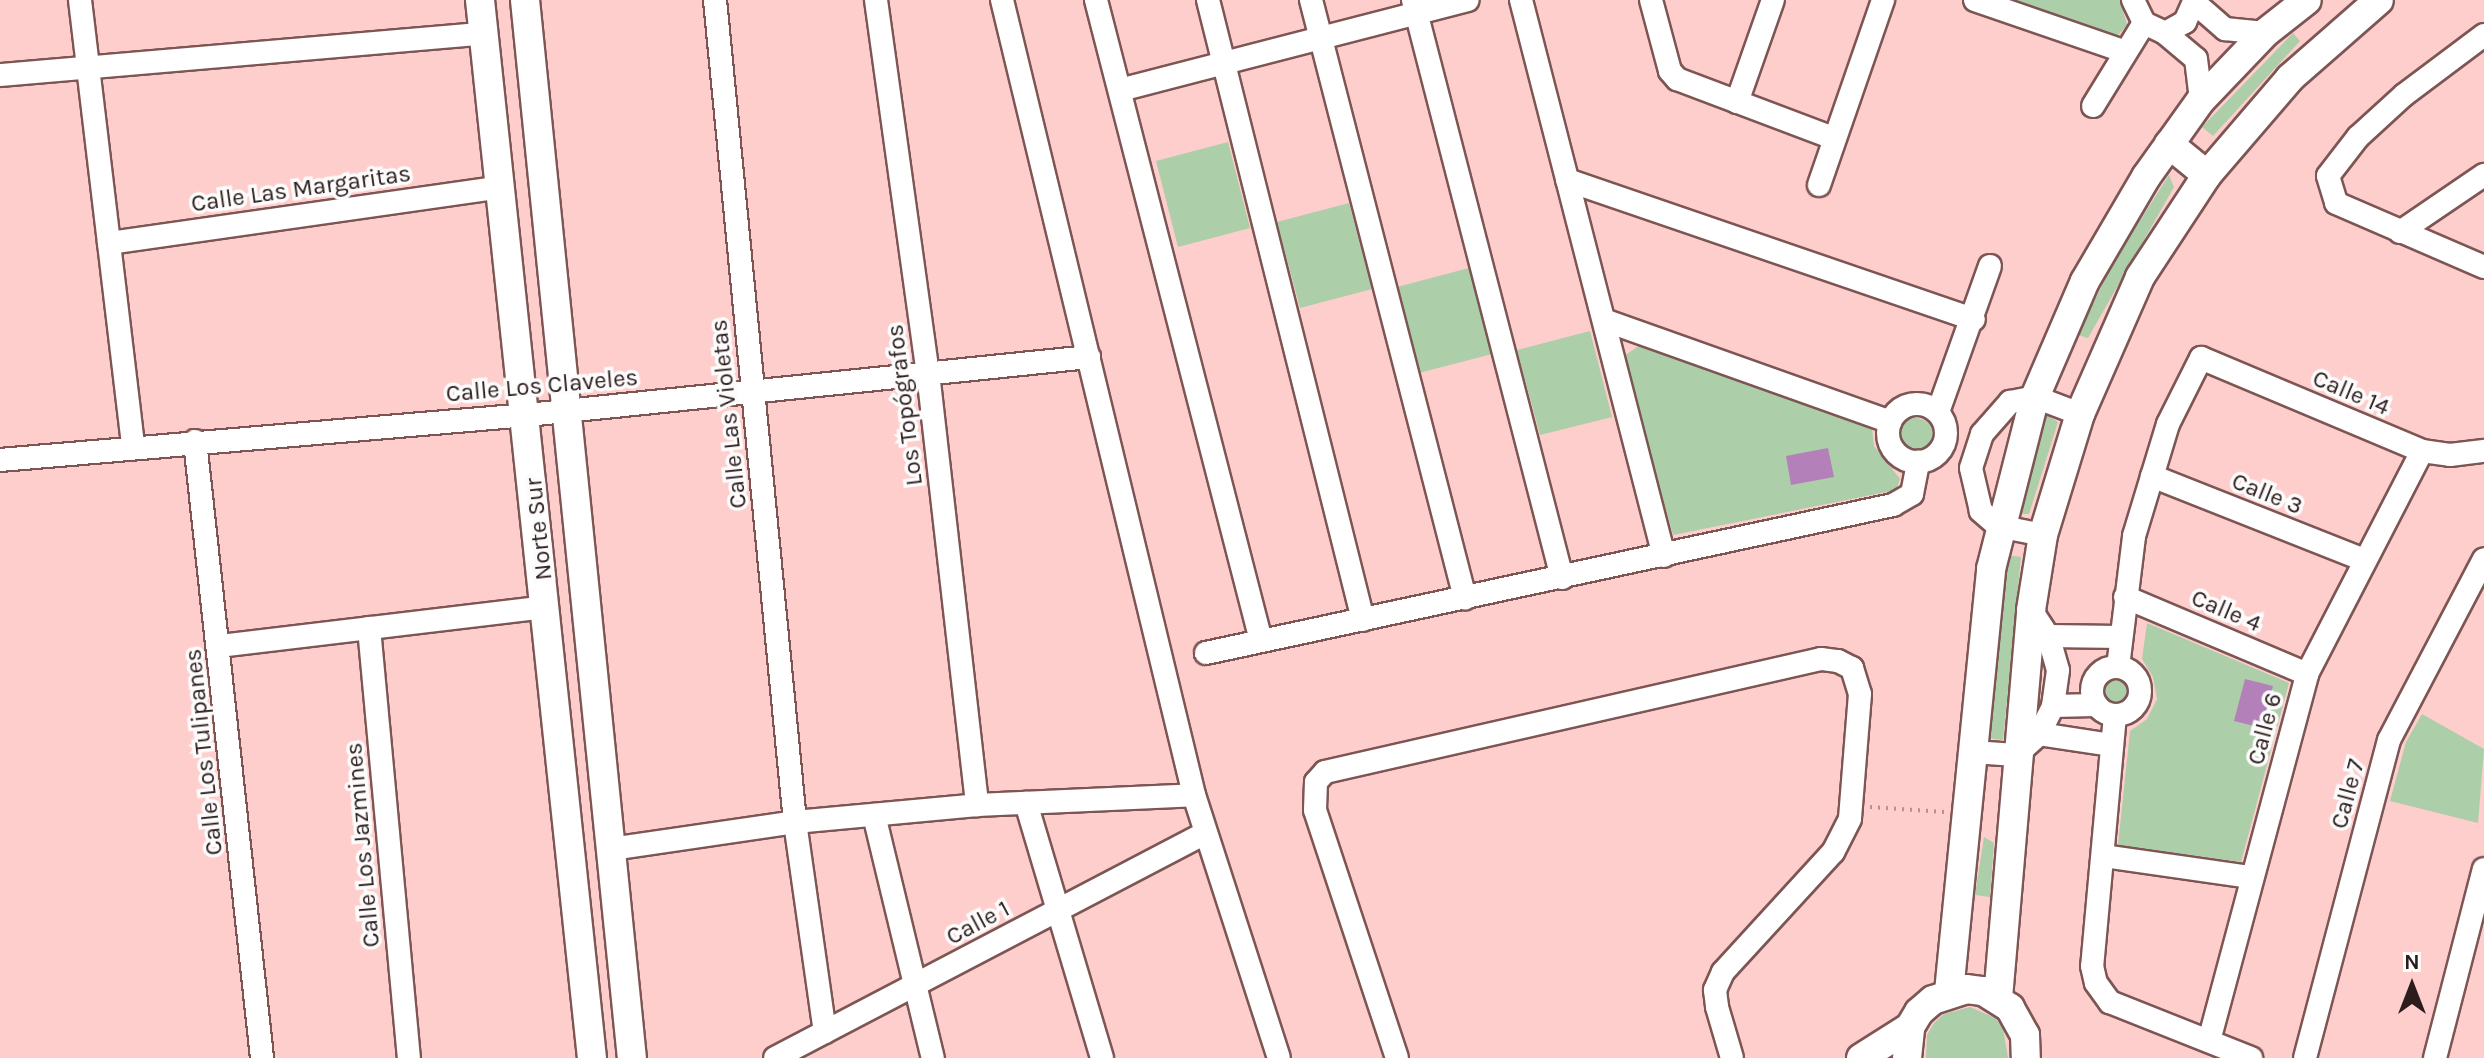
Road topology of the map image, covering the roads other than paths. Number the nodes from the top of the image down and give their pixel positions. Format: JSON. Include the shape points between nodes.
{"nodes":[{"id":1,"x":80,"y":0,"type":"edge"},
{"id":2,"x":480,"y":0,"type":"edge"},
{"id":3,"x":525,"y":0,"type":"edge"},
{"id":4,"x":715,"y":0,"type":"edge"},
{"id":5,"x":876,"y":0,"type":"edge"},
{"id":6,"x":1002,"y":0,"type":"edge"},
{"id":7,"x":1096,"y":0,"type":"edge"},
{"id":8,"x":1208,"y":0,"type":"edge"},
{"id":9,"x":1311,"y":0,"type":"edge"},
{"id":10,"x":1468,"y":0,"type":"edge"},
{"id":11,"x":1521,"y":0,"type":"edge"},
{"id":12,"x":1651,"y":0,"type":"edge"},
{"id":13,"x":1773,"y":0,"type":"edge"},
{"id":14,"x":1883,"y":0,"type":"edge"},
{"id":15,"x":1975,"y":0,"type":"edge"},
{"id":16,"x":2133,"y":0,"type":"edge"},
{"id":17,"x":2307,"y":0,"type":"edge"},
{"id":18,"x":2314,"y":0,"type":"edge"},
{"id":19,"x":2379,"y":0,"type":"edge"},
{"id":20,"x":2195,"y":1,"type":"edge"},
{"id":21,"x":1415,"y":7,"type":"edge"},
{"id":22,"x":2144,"y":23,"type":"junction"},
{"id":23,"x":2340,"y":31,"type":"junction"},
{"id":24,"x":2165,"y":33,"type":"junction"},
{"id":25,"x":2265,"y":33,"type":"junction"},
{"id":26,"x":483,"y":34,"type":"junction"},
{"id":27,"x":2484,"y":35,"type":"edge"},
{"id":28,"x":1321,"y":38,"type":"junction"},
{"id":29,"x":2123,"y":51,"type":"junction"},
{"id":30,"x":1225,"y":63,"type":"junction"},
{"id":31,"x":88,"y":67,"type":"junction"},
{"id":32,"x":0,"y":75,"type":"edge"},
{"id":33,"x":1120,"y":90,"type":"junction"},
{"id":34,"x":2201,"y":100,"type":"junction"},
{"id":35,"x":1737,"y":102,"type":"junction"},
{"id":36,"x":2093,"y":106,"type":"dead end"},
{"id":37,"x":1833,"y":138,"type":"junction"},
{"id":38,"x":2169,"y":144,"type":"junction"},
{"id":39,"x":2207,"y":175,"type":"junction"},
{"id":40,"x":2484,"y":175,"type":"edge"},
{"id":41,"x":1567,"y":180,"type":"junction"},
{"id":42,"x":1819,"y":185,"type":"dead end"},
{"id":43,"x":501,"y":187,"type":"junction"},
{"id":44,"x":2400,"y":232,"type":"junction"},
{"id":45,"x":109,"y":243,"type":"junction"},
{"id":46,"x":1990,"y":266,"type":"dead end"},
{"id":47,"x":2484,"y":267,"type":"edge"},
{"id":48,"x":1974,"y":319,"type":"junction"},
{"id":49,"x":1604,"y":320,"type":"junction"},
{"id":50,"x":1089,"y":357,"type":"junction"},
{"id":51,"x":928,"y":373,"type":"junction"},
{"id":52,"x":752,"y":392,"type":"junction"},
{"id":53,"x":2035,"y":397,"type":"junction"},
{"id":54,"x":568,"y":411,"type":"junction"},
{"id":55,"x":2080,"y":414,"type":"junction"},
{"id":56,"x":527,"y":415,"type":"junction"},
{"id":57,"x":1942,"y":419,"type":"junction"},
{"id":58,"x":1890,"y":422,"type":"junction"},
{"id":59,"x":1982,"y":434,"type":"junction"},
{"id":60,"x":195,"y":441,"type":"junction"},
{"id":61,"x":133,"y":447,"type":"junction"},
{"id":62,"x":2422,"y":451,"type":"junction"},
{"id":63,"x":2484,"y":451,"type":"edge"},
{"id":64,"x":0,"y":460,"type":"edge"},
{"id":65,"x":1926,"y":460,"type":"junction"},
{"id":66,"x":1971,"y":468,"type":"junction"},
{"id":67,"x":2152,"y":476,"type":"junction"},
{"id":68,"x":1998,"y":526,"type":"junction"},
{"id":69,"x":2043,"y":535,"type":"junction"},
{"id":70,"x":1664,"y":556,"type":"junction"},
{"id":71,"x":2484,"y":559,"type":"edge"},
{"id":72,"x":2364,"y":560,"type":"junction"},
{"id":73,"x":1562,"y":578,"type":"junction"},
{"id":74,"x":2125,"y":597,"type":"junction"},
{"id":75,"x":1465,"y":598,"type":"junction"},
{"id":76,"x":547,"y":607,"type":"junction"},
{"id":77,"x":2031,"y":610,"type":"junction"},
{"id":78,"x":1363,"y":620,"type":"junction"},
{"id":79,"x":369,"y":628,"type":"junction"},
{"id":80,"x":2048,"y":636,"type":"junction"},
{"id":81,"x":2121,"y":637,"type":"junction"},
{"id":82,"x":1261,"y":641,"type":"junction"},
{"id":83,"x":219,"y":646,"type":"junction"},
{"id":84,"x":1206,"y":653,"type":"dead end"},
{"id":85,"x":2109,"y":669,"type":"junction"},
{"id":86,"x":2058,"y":670,"type":"junction"},
{"id":87,"x":2307,"y":674,"type":"junction"},
{"id":88,"x":2053,"y":706,"type":"junction"},
{"id":89,"x":2105,"y":710,"type":"junction"},
{"id":90,"x":2039,"y":734,"type":"junction"},
{"id":91,"x":2112,"y":745,"type":"junction"},
{"id":92,"x":1973,"y":752,"type":"junction"},
{"id":93,"x":2016,"y":755,"type":"junction"},
{"id":94,"x":1194,"y":795,"type":"junction"},
{"id":95,"x":1026,"y":803,"type":"junction"},
{"id":96,"x":977,"y":805,"type":"junction"},
{"id":97,"x":874,"y":815,"type":"junction"},
{"id":98,"x":1968,"y":818,"type":"junction"},
{"id":99,"x":795,"y":822,"type":"junction"},
{"id":100,"x":2011,"y":825,"type":"junction"},
{"id":101,"x":1205,"y":833,"type":"junction"},
{"id":102,"x":611,"y":849,"type":"junction"},
{"id":103,"x":2103,"y":856,"type":"junction"},
{"id":104,"x":2484,"y":869,"type":"edge"},
{"id":105,"x":2251,"y":877,"type":"junction"},
{"id":106,"x":1059,"y":910,"type":"junction"},
{"id":107,"x":918,"y":983,"type":"junction"},
{"id":108,"x":1949,"y":992,"type":"junction"},
{"id":109,"x":1998,"y":998,"type":"junction"},
{"id":110,"x":1910,"y":1027,"type":"junction"},
{"id":111,"x":825,"y":1032,"type":"junction"},
{"id":112,"x":2209,"y":1041,"type":"junction"},
{"id":113,"x":262,"y":1058,"type":"edge"},
{"id":114,"x":409,"y":1058,"type":"edge"},
{"id":115,"x":592,"y":1058,"type":"edge"},
{"id":116,"x":632,"y":1058,"type":"edge"},
{"id":117,"x":775,"y":1058,"type":"edge"},
{"id":118,"x":933,"y":1058,"type":"edge"},
{"id":119,"x":1102,"y":1058,"type":"edge"},
{"id":120,"x":1279,"y":1058,"type":"edge"},
{"id":121,"x":1397,"y":1058,"type":"edge"},
{"id":122,"x":1732,"y":1058,"type":"edge"},
{"id":123,"x":1861,"y":1058,"type":"edge"},
{"id":124,"x":1907,"y":1058,"type":"edge"},
{"id":125,"x":2026,"y":1058,"type":"edge"},
{"id":126,"x":2251,"y":1058,"type":"edge"},
{"id":127,"x":2305,"y":1058,"type":"edge"},
{"id":128,"x":2435,"y":1058,"type":"edge"}],
"edges":[{"from":1,"to":31,"type":"street"},
{"from":2,"to":26,"type":"street","name":"Norte Sur"},
{"from":3,"to":54,"type":"street","name":"Norte Sur"},
{"from":4,"to":52,"type":"street","name":"Calle Las Violetas"},
{"from":5,"to":51,"type":"street","name":"Los Topógrafos"},
{"from":6,"to":50,"type":"street"},
{"from":7,"to":33,"type":"street"},
{"from":8,"to":30,"type":"street"},
{"from":9,"to":28,"type":"street"},
{"from":10,"to":21,"type":"street"},
{"from":11,"to":41,"type":"street"},
{"from":12,"to":35,"type":"street","via":[[1670,71],[1677,79]]},
{"from":13,"to":35,"type":"street"},
{"from":14,"to":37,"type":"street"},
{"from":15,"to":29,"type":"street"},
{"from":16,"to":22,"type":"street"},
{"from":17,"to":25,"type":"street"},
{"from":18,"to":23,"type":"street"},
{"from":19,"to":23,"type":"street"},
{"from":20,"to":24,"type":"street","via":[[2185,22]]},
{"from":20,"to":25,"type":"street","via":[[2225,29]]},
{"from":21,"to":28,"type":"street"},
{"from":21,"to":73,"type":"street"},
{"from":22,"to":24,"type":"street"},
{"from":22,"to":29,"type":"street"},
{"from":23,"to":39,"type":"street","via":[[2290,78]]},
{"from":24,"to":34,"type":"street","via":[[2196,59]]},
{"from":25,"to":34,"type":"street"},
{"from":26,"to":31,"type":"street"},
{"from":26,"to":43,"type":"street","name":"Norte Sur"},
{"from":27,"to":44,"type":"street","via":[[2404,95],[2358,137],[2328,176],[2336,203]]},
{"from":28,"to":30,"type":"street"},
{"from":28,"to":75,"type":"street"},
{"from":29,"to":36,"type":"street"},
{"from":30,"to":33,"type":"street"},
{"from":30,"to":78,"type":"street"},
{"from":31,"to":32,"type":"street"},
{"from":31,"to":45,"type":"street"},
{"from":33,"to":82,"type":"street"},
{"from":34,"to":38,"type":"street"},
{"from":35,"to":37,"type":"street"},
{"from":37,"to":42,"type":"street"},
{"from":38,"to":39,"type":"street"},
{"from":38,"to":53,"type":"street","via":[[2085,281]]},
{"from":39,"to":55,"type":"street","via":[[2140,277]]},
{"from":40,"to":44,"type":"street"},
{"from":41,"to":48,"type":"street"},
{"from":41,"to":49,"type":"street"},
{"from":43,"to":45,"type":"street","name":"Calle Las Margaritas"},
{"from":43,"to":56,"type":"street","name":"Norte Sur"},
{"from":44,"to":47,"type":"street"},
{"from":45,"to":61,"type":"street"},
{"from":46,"to":48,"type":"street"},
{"from":48,"to":57,"type":"street"},
{"from":49,"to":58,"type":"street"},
{"from":49,"to":70,"type":"street"},
{"from":50,"to":51,"type":"street","name":"Calle Los Claveles"},
{"from":50,"to":94,"type":"street"},
{"from":51,"to":52,"type":"street","name":"Calle Los Claveles"},
{"from":51,"to":96,"type":"street","name":"Los Topógrafos"},
{"from":52,"to":54,"type":"street","name":"Calle Los Claveles"},
{"from":52,"to":99,"type":"street","name":"Calle Las Violetas"},
{"from":53,"to":55,"type":"street"},
{"from":53,"to":59,"type":"street","via":[[2010,402]]},
{"from":53,"to":68,"type":"street"},
{"from":54,"to":56,"type":"street","name":"Calle Los Claveles"},
{"from":54,"to":102,"type":"street","name":"Norte Sur"},
{"from":55,"to":69,"type":"street"},
{"from":56,"to":60,"type":"street","name":"Calle Los Claveles"},
{"from":56,"to":76,"type":"street","name":"Norte Sur"},
{"from":57,"to":58,"type":"street","via":[[1911,404]]},
{"from":57,"to":59,"type":"street"},
{"from":57,"to":65,"type":"street","via":[[1945,443]]},
{"from":58,"to":65,"type":"street","via":[[1893,450]]},
{"from":59,"to":66,"type":"street"},
{"from":60,"to":61,"type":"street","name":"Calle Los Claveles"},
{"from":60,"to":83,"type":"street","name":"Calle Los Tulipanes"},
{"from":61,"to":64,"type":"street","name":"Calle Los Claveles"},
{"from":62,"to":63,"type":"street","name":"Calle 14"},
{"from":62,"to":67,"type":"street","name":"Calle 14","via":[[2201,358],[2168,424]]},
{"from":62,"to":72,"type":"street","name":"Calle 6"},
{"from":65,"to":66,"type":"street"},
{"from":65,"to":70,"type":"street","via":[[1912,494],[1893,505]]},
{"from":66,"to":68,"type":"street","via":[[1981,511]]},
{"from":67,"to":72,"type":"street","name":"Calle 3"},
{"from":67,"to":74,"type":"street","via":[[2134,536]]},
{"from":68,"to":69,"type":"street"},
{"from":68,"to":92,"type":"street"},
{"from":69,"to":77,"type":"street"},
{"from":70,"to":73,"type":"street"},
{"from":71,"to":127,"type":"street","name":"Calle 7","via":[[2389,740]]},
{"from":72,"to":87,"type":"street","name":"Calle 6"},
{"from":73,"to":75,"type":"street"},
{"from":74,"to":81,"type":"street"},
{"from":74,"to":87,"type":"street","name":"Calle 4"},
{"from":75,"to":78,"type":"street"},
{"from":76,"to":79,"type":"street"},
{"from":76,"to":115,"type":"street","name":"Norte Sur"},
{"from":77,"to":80,"type":"street"},
{"from":77,"to":93,"type":"street"},
{"from":78,"to":82,"type":"street"},
{"from":79,"to":83,"type":"street"},
{"from":79,"to":114,"type":"street","name":"Calle Los Jazmines"},
{"from":80,"to":81,"type":"street"},
{"from":80,"to":86,"type":"street"},
{"from":81,"to":85,"type":"street"},
{"from":82,"to":84,"type":"street"},
{"from":83,"to":113,"type":"street","name":"Calle Los Tulipanes"},
{"from":85,"to":86,"type":"street"},
{"from":85,"to":89,"type":"street","via":[[2091,687]]},
{"from":85,"to":89,"type":"street","via":[[2131,672],[2140,692],[2135,706]]},
{"from":86,"to":88,"type":"street"},
{"from":87,"to":105,"type":"street","name":"Calle 6"},
{"from":88,"to":89,"type":"street"},
{"from":88,"to":90,"type":"street"},
{"from":89,"to":91,"type":"street"},
{"from":90,"to":91,"type":"street"},
{"from":90,"to":93,"type":"street"},
{"from":91,"to":103,"type":"street"},
{"from":92,"to":93,"type":"street"},
{"from":92,"to":98,"type":"street"},
{"from":93,"to":100,"type":"street"},
{"from":94,"to":95,"type":"street"},
{"from":94,"to":101,"type":"street"},
{"from":95,"to":96,"type":"street"},
{"from":95,"to":106,"type":"street"},
{"from":96,"to":97,"type":"street"},
{"from":97,"to":99,"type":"street"},
{"from":97,"to":107,"type":"street"},
{"from":98,"to":100,"type":"street"},
{"from":98,"to":108,"type":"street"},
{"from":99,"to":102,"type":"street"},
{"from":99,"to":111,"type":"street","name":"Calle Las Violetas"},
{"from":100,"to":109,"type":"street"},
{"from":101,"to":106,"type":"street","name":"Calle 1"},
{"from":101,"to":120,"type":"street"},
{"from":102,"to":116,"type":"street","name":"Norte Sur"},
{"from":103,"to":105,"type":"street"},
{"from":103,"to":112,"type":"street","via":[[2092,966],[2096,983],[2110,1002]]},
{"from":104,"to":128,"type":"street"},
{"from":105,"to":112,"type":"street","name":"Calle 6"},
{"from":106,"to":107,"type":"street","name":"Calle 1"},
{"from":106,"to":119,"type":"street"},
{"from":107,"to":111,"type":"street","name":"Calle 1"},
{"from":107,"to":118,"type":"street"},
{"from":108,"to":109,"type":"street","via":[[1983,991]]},
{"from":108,"to":110,"type":"street","via":[[1919,1012]]},
{"from":109,"to":125,"type":"street","via":[[2020,1021]]},
{"from":110,"to":123,"type":"street"},
{"from":110,"to":124,"type":"street"},
{"from":111,"to":117,"type":"street","name":"Calle 1"},
{"from":112,"to":126,"type":"street"},
{"from":121,"to":122,"type":"street","via":[[1315,810],[1316,782],[1325,772],[1821,659],[1852,668],[1858,679],[1851,805],[1844,837],[1723,972],[1715,990]]}]}
